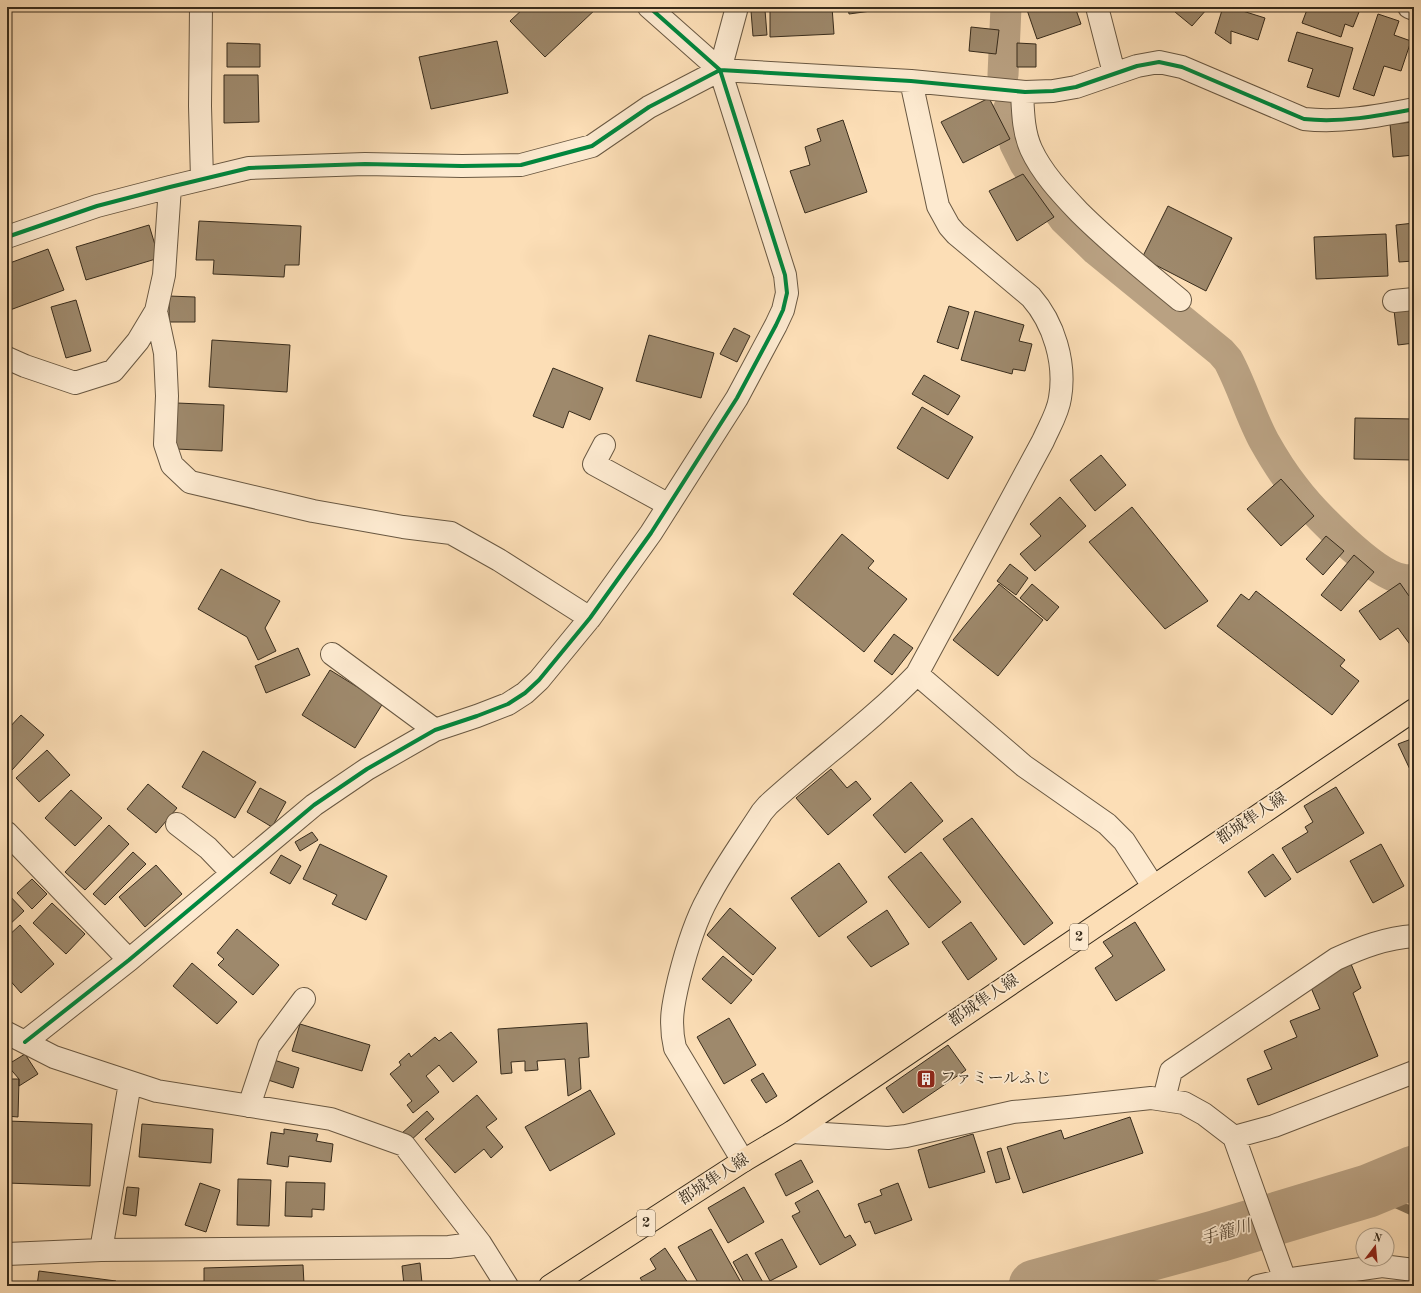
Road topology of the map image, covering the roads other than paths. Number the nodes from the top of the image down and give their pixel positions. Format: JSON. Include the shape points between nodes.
{"nodes":[{"id":1,"x":201,"y":7,"type":"edge"},
{"id":2,"x":649,"y":7,"type":"edge"},
{"id":3,"x":737,"y":7,"type":"edge"},
{"id":4,"x":1097,"y":7,"type":"edge"},
{"id":5,"x":1409,"y":7,"type":"edge"},
{"id":6,"x":1414,"y":9,"type":"edge"},
{"id":7,"x":720,"y":70,"type":"junction"},
{"id":8,"x":1114,"y":73,"type":"junction"},
{"id":9,"x":911,"y":81,"type":"junction"},
{"id":10,"x":1022,"y":92,"type":"junction"},
{"id":11,"x":1414,"y":109,"type":"edge"},
{"id":12,"x":202,"y":179,"type":"junction"},
{"id":13,"x":170,"y":187,"type":"junction"},
{"id":14,"x":7,"y":237,"type":"edge"},
{"id":15,"x":1180,"y":300,"type":"dead end"},
{"id":16,"x":156,"y":311,"type":"junction"},
{"id":17,"x":7,"y":358,"type":"edge"},
{"id":18,"x":604,"y":445,"type":"dead end"},
{"id":19,"x":669,"y":505,"type":"junction"},
{"id":20,"x":590,"y":618,"type":"junction"},
{"id":21,"x":332,"y":654,"type":"dead end"},
{"id":22,"x":917,"y":674,"type":"junction"},
{"id":23,"x":1414,"y":710,"type":"edge"},
{"id":24,"x":435,"y":730,"type":"junction"},
{"id":25,"x":178,"y":824,"type":"dead end"},
{"id":26,"x":7,"y":833,"type":"edge"},
{"id":27,"x":232,"y":873,"type":"junction"},
{"id":28,"x":1154,"y":886,"type":"junction"},
{"id":29,"x":1414,"y":936,"type":"edge"},
{"id":30,"x":128,"y":960,"type":"junction"},
{"id":31,"x":304,"y":999,"type":"dead end"},
{"id":32,"x":16,"y":1037,"type":"edge"},
{"id":33,"x":1414,"y":1072,"type":"edge"},
{"id":34,"x":130,"y":1083,"type":"junction"},
{"id":35,"x":1164,"y":1099,"type":"junction"},
{"id":36,"x":249,"y":1106,"type":"junction"},
{"id":37,"x":792,"y":1132,"type":"junction"},
{"id":38,"x":1234,"y":1136,"type":"junction"},
{"id":39,"x":743,"y":1161,"type":"junction"},
{"id":40,"x":480,"y":1243,"type":"junction"},
{"id":41,"x":101,"y":1250,"type":"junction"},
{"id":42,"x":7,"y":1254,"type":"edge"},
{"id":43,"x":1414,"y":1270,"type":"edge"},
{"id":44,"x":1285,"y":1280,"type":"junction"},
{"id":45,"x":507,"y":1286,"type":"edge"},
{"id":46,"x":550,"y":1286,"type":"edge"},
{"id":47,"x":1258,"y":1286,"type":"edge"}],
"edges":[{"from":1,"to":12,"type":"street"},
{"from":2,"to":7,"type":"street"},
{"from":3,"to":7,"type":"street"},
{"from":4,"to":8,"type":"street"},
{"from":5,"to":6,"type":"street"},
{"from":7,"to":9,"type":"street"},
{"from":7,"to":12,"type":"street","via":[[649,107],[592,146],[521,164],[365,164],[249,168]]},
{"from":7,"to":19,"type":"street","via":[[780,255],[787,293],[776,325],[737,398]]},
{"from":8,"to":10,"type":"street","via":[[1076,87]]},
{"from":8,"to":11,"type":"street","via":[[1148,63],[1170,64],[1292,115],[1310,119],[1345,119]]},
{"from":9,"to":10,"type":"street"},
{"from":9,"to":22,"type":"street","via":[[938,206],[943,216],[956,234],[1040,306],[1050,324],[1061,378],[1060,398],[1043,441]]},
{"from":10,"to":15,"type":"street","via":[[1026,136],[1048,178],[1102,235]]},
{"from":12,"to":13,"type":"street"},
{"from":13,"to":14,"type":"street","via":[[97,206]]},
{"from":13,"to":16,"type":"street","via":[[164,275]]},
{"from":16,"to":17,"type":"street","via":[[138,341],[113,371],[75,383]]},
{"from":16,"to":20,"type":"street","via":[[165,353],[165,444],[172,465],[190,482],[313,511],[403,527],[451,532]]},
{"from":18,"to":19,"type":"street","via":[[594,464]]},
{"from":19,"to":20,"type":"street"},
{"from":20,"to":24,"type":"street","via":[[539,680],[517,699]]},
{"from":21,"to":24,"type":"street"},
{"from":22,"to":28,"type":"street","via":[[1024,766],[1107,824],[1124,841]]},
{"from":22,"to":39,"type":"street","via":[[762,812],[708,898],[688,946],[672,1006],[675,1048]]},
{"from":23,"to":28,"type":"main road","name":"都城隼人線","number":"2"},
{"from":24,"to":27,"type":"street","via":[[367,769],[314,805]]},
{"from":25,"to":27,"type":"street","via":[[208,848]]},
{"from":26,"to":30,"type":"street"},
{"from":27,"to":30,"type":"street"},
{"from":28,"to":37,"type":"main road","name":"都城隼人線","number":"2"},
{"from":29,"to":35,"type":"street","via":[[1381,941],[1336,959],[1171,1071]]},
{"from":30,"to":32,"type":"street"},
{"from":31,"to":36,"type":"street","via":[[270,1046]]},
{"from":32,"to":34,"type":"street","via":[[54,1057]]},
{"from":33,"to":38,"type":"street","via":[[1274,1126]]},
{"from":34,"to":36,"type":"street","via":[[157,1091]]},
{"from":34,"to":41,"type":"street"},
{"from":35,"to":37,"type":"street","via":[[1151,1098],[1013,1112],[888,1138]]},
{"from":35,"to":38,"type":"street","via":[[1184,1103]]},
{"from":36,"to":40,"type":"street","via":[[331,1119],[404,1145]]},
{"from":37,"to":39,"type":"main road","name":"都城隼人線","number":"2"},
{"from":38,"to":44,"type":"street"},
{"from":39,"to":46,"type":"main road","name":"都城隼人線","number":"2"},
{"from":40,"to":41,"type":"street","via":[[449,1247]]},
{"from":40,"to":45,"type":"street"},
{"from":41,"to":42,"type":"street"},
{"from":43,"to":44,"type":"street","via":[[1382,1266]]},
{"from":44,"to":47,"type":"street"}]}
